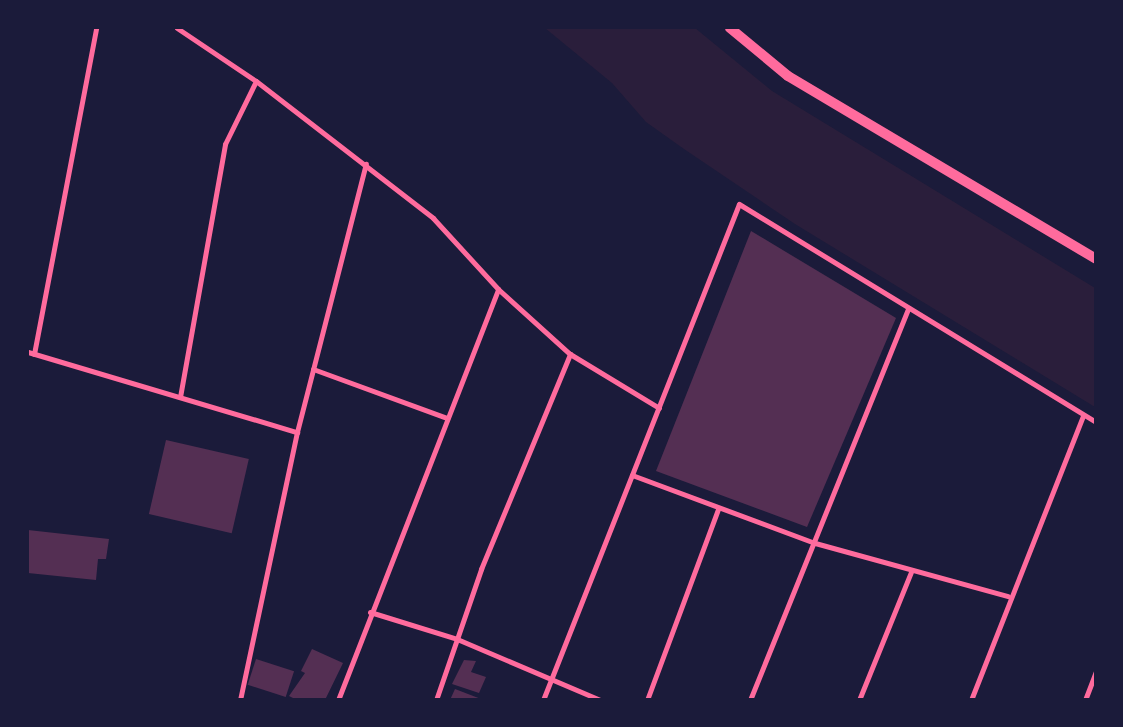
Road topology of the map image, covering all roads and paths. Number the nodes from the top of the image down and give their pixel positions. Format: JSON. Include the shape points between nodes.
{"nodes":[{"id":1,"x":96,"y":28,"type":"edge"},
{"id":2,"x":177,"y":28,"type":"edge"},
{"id":3,"x":730,"y":28,"type":"edge"},
{"id":4,"x":256,"y":81,"type":"junction"},
{"id":5,"x":366,"y":164,"type":"junction"},
{"id":6,"x":1096,"y":259,"type":"edge"},
{"id":7,"x":498,"y":289,"type":"junction"},
{"id":8,"x":908,"y":308,"type":"junction"},
{"id":9,"x":28,"y":352,"type":"edge"},
{"id":10,"x":34,"y":354,"type":"junction"},
{"id":11,"x":570,"y":354,"type":"junction"},
{"id":12,"x":313,"y":370,"type":"junction"},
{"id":13,"x":180,"y":397,"type":"junction"},
{"id":14,"x":659,"y":408,"type":"junction"},
{"id":15,"x":1083,"y":414,"type":"junction"},
{"id":16,"x":447,"y":418,"type":"junction"},
{"id":17,"x":1096,"y":422,"type":"edge"},
{"id":18,"x":297,"y":432,"type":"junction"},
{"id":19,"x":632,"y":475,"type":"junction"},
{"id":20,"x":718,"y":509,"type":"junction"},
{"id":21,"x":815,"y":543,"type":"junction"},
{"id":22,"x":911,"y":572,"type":"junction"},
{"id":23,"x":1008,"y":596,"type":"junction"},
{"id":24,"x":370,"y":612,"type":"junction"},
{"id":25,"x":457,"y":639,"type":"junction"},
{"id":26,"x":1096,"y":672,"type":"edge"},
{"id":27,"x":551,"y":678,"type":"junction"},
{"id":28,"x":240,"y":700,"type":"edge"},
{"id":29,"x":338,"y":700,"type":"edge"},
{"id":30,"x":436,"y":700,"type":"edge"},
{"id":31,"x":543,"y":700,"type":"edge"},
{"id":32,"x":600,"y":700,"type":"edge"},
{"id":33,"x":647,"y":700,"type":"edge"},
{"id":34,"x":750,"y":700,"type":"edge"},
{"id":35,"x":859,"y":700,"type":"edge"},
{"id":36,"x":971,"y":700,"type":"edge"},
{"id":37,"x":1086,"y":700,"type":"edge"}],
"edges":[{"from":1,"to":10,"type":"street"},
{"from":2,"to":4,"type":"street"},
{"from":3,"to":6,"type":"main road","via":[[788,76]]},
{"from":4,"to":5,"type":"street"},
{"from":4,"to":13,"type":"street","via":[[225,144]]},
{"from":5,"to":7,"type":"street","via":[[433,218]]},
{"from":5,"to":12,"type":"street"},
{"from":7,"to":11,"type":"street"},
{"from":7,"to":16,"type":"street"},
{"from":8,"to":14,"type":"street","via":[[739,204]]},
{"from":8,"to":15,"type":"street"},
{"from":8,"to":21,"type":"street"},
{"from":9,"to":10,"type":"street"},
{"from":10,"to":13,"type":"street"},
{"from":11,"to":14,"type":"street"},
{"from":11,"to":25,"type":"street"},
{"from":12,"to":16,"type":"street"},
{"from":12,"to":18,"type":"street"},
{"from":13,"to":18,"type":"street"},
{"from":14,"to":19,"type":"street"},
{"from":15,"to":17,"type":"street"},
{"from":15,"to":23,"type":"street"},
{"from":16,"to":24,"type":"street"},
{"from":18,"to":28,"type":"street"},
{"from":19,"to":20,"type":"street"},
{"from":19,"to":27,"type":"street"},
{"from":20,"to":21,"type":"street"},
{"from":20,"to":33,"type":"street"},
{"from":21,"to":22,"type":"street"},
{"from":21,"to":34,"type":"street"},
{"from":22,"to":23,"type":"street"},
{"from":22,"to":35,"type":"street"},
{"from":23,"to":36,"type":"street"},
{"from":24,"to":25,"type":"street"},
{"from":24,"to":29,"type":"street"},
{"from":25,"to":27,"type":"street"},
{"from":25,"to":30,"type":"street"},
{"from":26,"to":37,"type":"street"},
{"from":27,"to":31,"type":"street"},
{"from":27,"to":32,"type":"street"}]}
